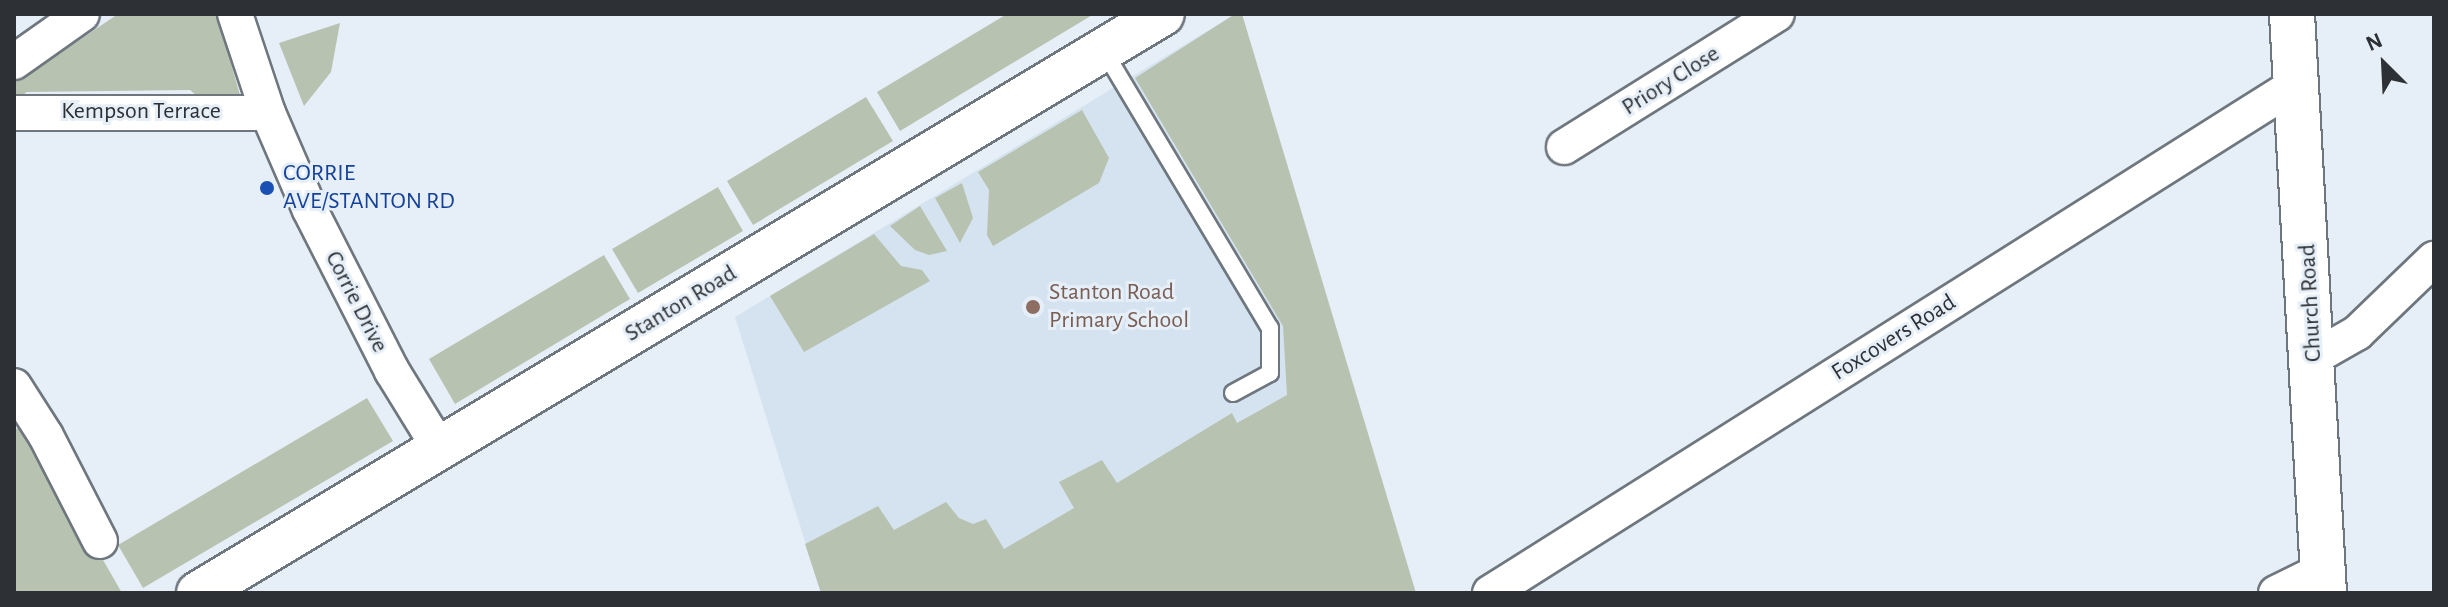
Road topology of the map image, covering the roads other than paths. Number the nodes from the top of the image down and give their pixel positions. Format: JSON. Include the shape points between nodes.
{"nodes":[{"id":1,"x":82,"y":14,"type":"edge"},
{"id":2,"x":1163,"y":14,"type":"edge"},
{"id":3,"x":1777,"y":14,"type":"edge"},
{"id":4,"x":2292,"y":14,"type":"edge"},
{"id":5,"x":243,"y":16,"type":"edge"},
{"id":6,"x":1104,"y":50,"type":"junction"},
{"id":7,"x":14,"y":62,"type":"edge"},
{"id":8,"x":2298,"y":83,"type":"junction"},
{"id":9,"x":14,"y":113,"type":"edge"},
{"id":10,"x":268,"y":113,"type":"junction"},
{"id":11,"x":1564,"y":147,"type":"dead end"},
{"id":12,"x":2434,"y":259,"type":"edge"},
{"id":13,"x":2313,"y":358,"type":"junction"},
{"id":14,"x":14,"y":386,"type":"edge"},
{"id":15,"x":1233,"y":393,"type":"dead end"},
{"id":16,"x":440,"y":449,"type":"junction"},
{"id":17,"x":100,"y":541,"type":"dead end"},
{"id":18,"x":2323,"y":581,"type":"edge"},
{"id":19,"x":198,"y":593,"type":"edge"},
{"id":20,"x":1490,"y":593,"type":"edge"},
{"id":21,"x":2276,"y":593,"type":"edge"}],
"edges":[{"from":1,"to":7,"type":"street"},
{"from":2,"to":6,"type":"street","name":"Stanton Road"},
{"from":3,"to":11,"type":"street","name":"Priory Close"},
{"from":4,"to":8,"type":"main road","name":"Church Road"},
{"from":5,"to":10,"type":"street","name":"Corrie Drive"},
{"from":6,"to":15,"type":"lane","via":[[1270,328],[1270,373]]},
{"from":6,"to":16,"type":"street","name":"Stanton Road"},
{"from":8,"to":13,"type":"main road","name":"Church Road"},
{"from":8,"to":20,"type":"street","name":"Foxcovers Road"},
{"from":9,"to":10,"type":"street","name":"Kempson Terrace"},
{"from":10,"to":16,"type":"street","name":"Corrie Drive","via":[[367,325]]},
{"from":12,"to":13,"type":"street","via":[[2357,333]]},
{"from":13,"to":18,"type":"main road","name":"Church Road"},
{"from":14,"to":17,"type":"street"},
{"from":16,"to":19,"type":"street","name":"Stanton Road"},
{"from":18,"to":21,"type":"street"}]}
